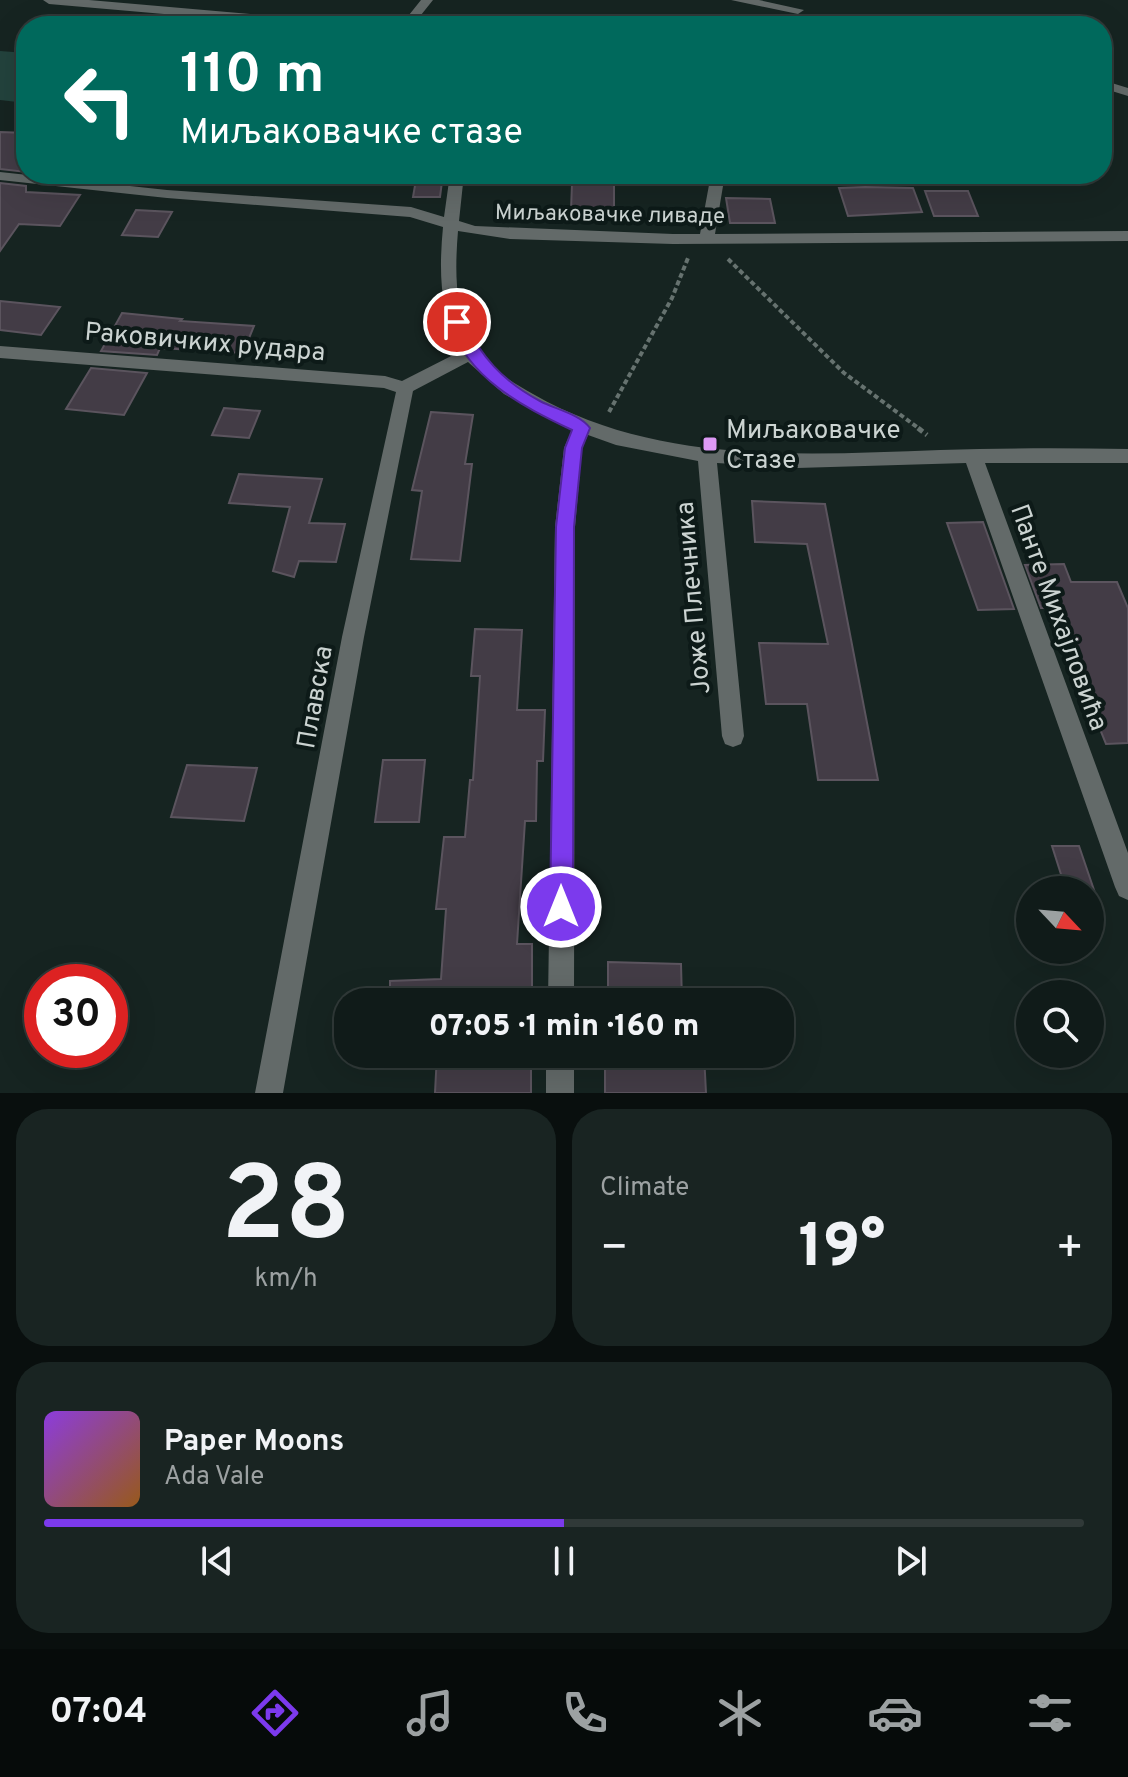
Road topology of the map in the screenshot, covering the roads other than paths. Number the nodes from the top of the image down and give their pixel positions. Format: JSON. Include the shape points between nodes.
{"nodes":[{"id":1,"x":49,"y":0,"type":"edge"},
{"id":2,"x":427,"y":0,"type":"edge"},
{"id":3,"x":737,"y":0,"type":"edge"},
{"id":4,"x":801,"y":5,"type":"edge"},
{"id":5,"x":229,"y":16,"type":"edge"},
{"id":6,"x":415,"y":16,"type":"edge"},
{"id":7,"x":74,"y":184,"type":"edge"},
{"id":8,"x":456,"y":184,"type":"edge"},
{"id":9,"x":715,"y":184,"type":"edge"},
{"id":10,"x":451,"y":223,"type":"junction"},
{"id":11,"x":1128,"y":236,"type":"edge"},
{"id":12,"x":701,"y":238,"type":"junction"},
{"id":13,"x":0,"y":352,"type":"edge"},
{"id":14,"x":471,"y":353,"type":"junction"},
{"id":15,"x":404,"y":388,"type":"junction"},
{"id":16,"x":592,"y":431,"type":"junction"},
{"id":17,"x":707,"y":454,"type":"junction"},
{"id":18,"x":973,"y":456,"type":"junction"},
{"id":19,"x":1128,"y":456,"type":"edge"},
{"id":20,"x":733,"y":736,"type":"dead end"},
{"id":21,"x":1128,"y":887,"type":"edge"},
{"id":22,"x":561,"y":988,"type":"edge"},
{"id":23,"x":560,"y":1068,"type":"edge"},
{"id":24,"x":269,"y":1093,"type":"edge"},
{"id":25,"x":560,"y":1093,"type":"edge"}],
"edges":[{"from":1,"to":5,"type":"street"},
{"from":2,"to":6,"type":"street"},
{"from":3,"to":4,"type":"street"},
{"from":7,"to":10,"type":"street","name":"Миљаковачке ливаде","via":[[411,212]]},
{"from":8,"to":10,"type":"street"},
{"from":9,"to":12,"type":"street"},
{"from":10,"to":12,"type":"street","name":"Миљаковачке ливаде","via":[[510,234]]},
{"from":10,"to":14,"type":"street","via":[[451,294],[462,339]]},
{"from":11,"to":12,"type":"street","name":"Миљаковачке ливаде"},
{"from":13,"to":15,"type":"street","name":"Раковичких рудара","via":[[385,382]]},
{"from":14,"to":15,"type":"street"},
{"from":14,"to":16,"type":"street","via":[[532,404]]},
{"from":15,"to":24,"type":"street","name":"Плавска"},
{"from":16,"to":17,"type":"street"},
{"from":16,"to":22,"type":"street","via":[[573,448],[565,527]]},
{"from":17,"to":18,"type":"street","via":[[808,460]]},
{"from":17,"to":20,"type":"street","name":"Јоже Плечника"},
{"from":18,"to":19,"type":"street"},
{"from":18,"to":21,"type":"street","name":"Панте Михајловића"},
{"from":23,"to":25,"type":"street"}]}
